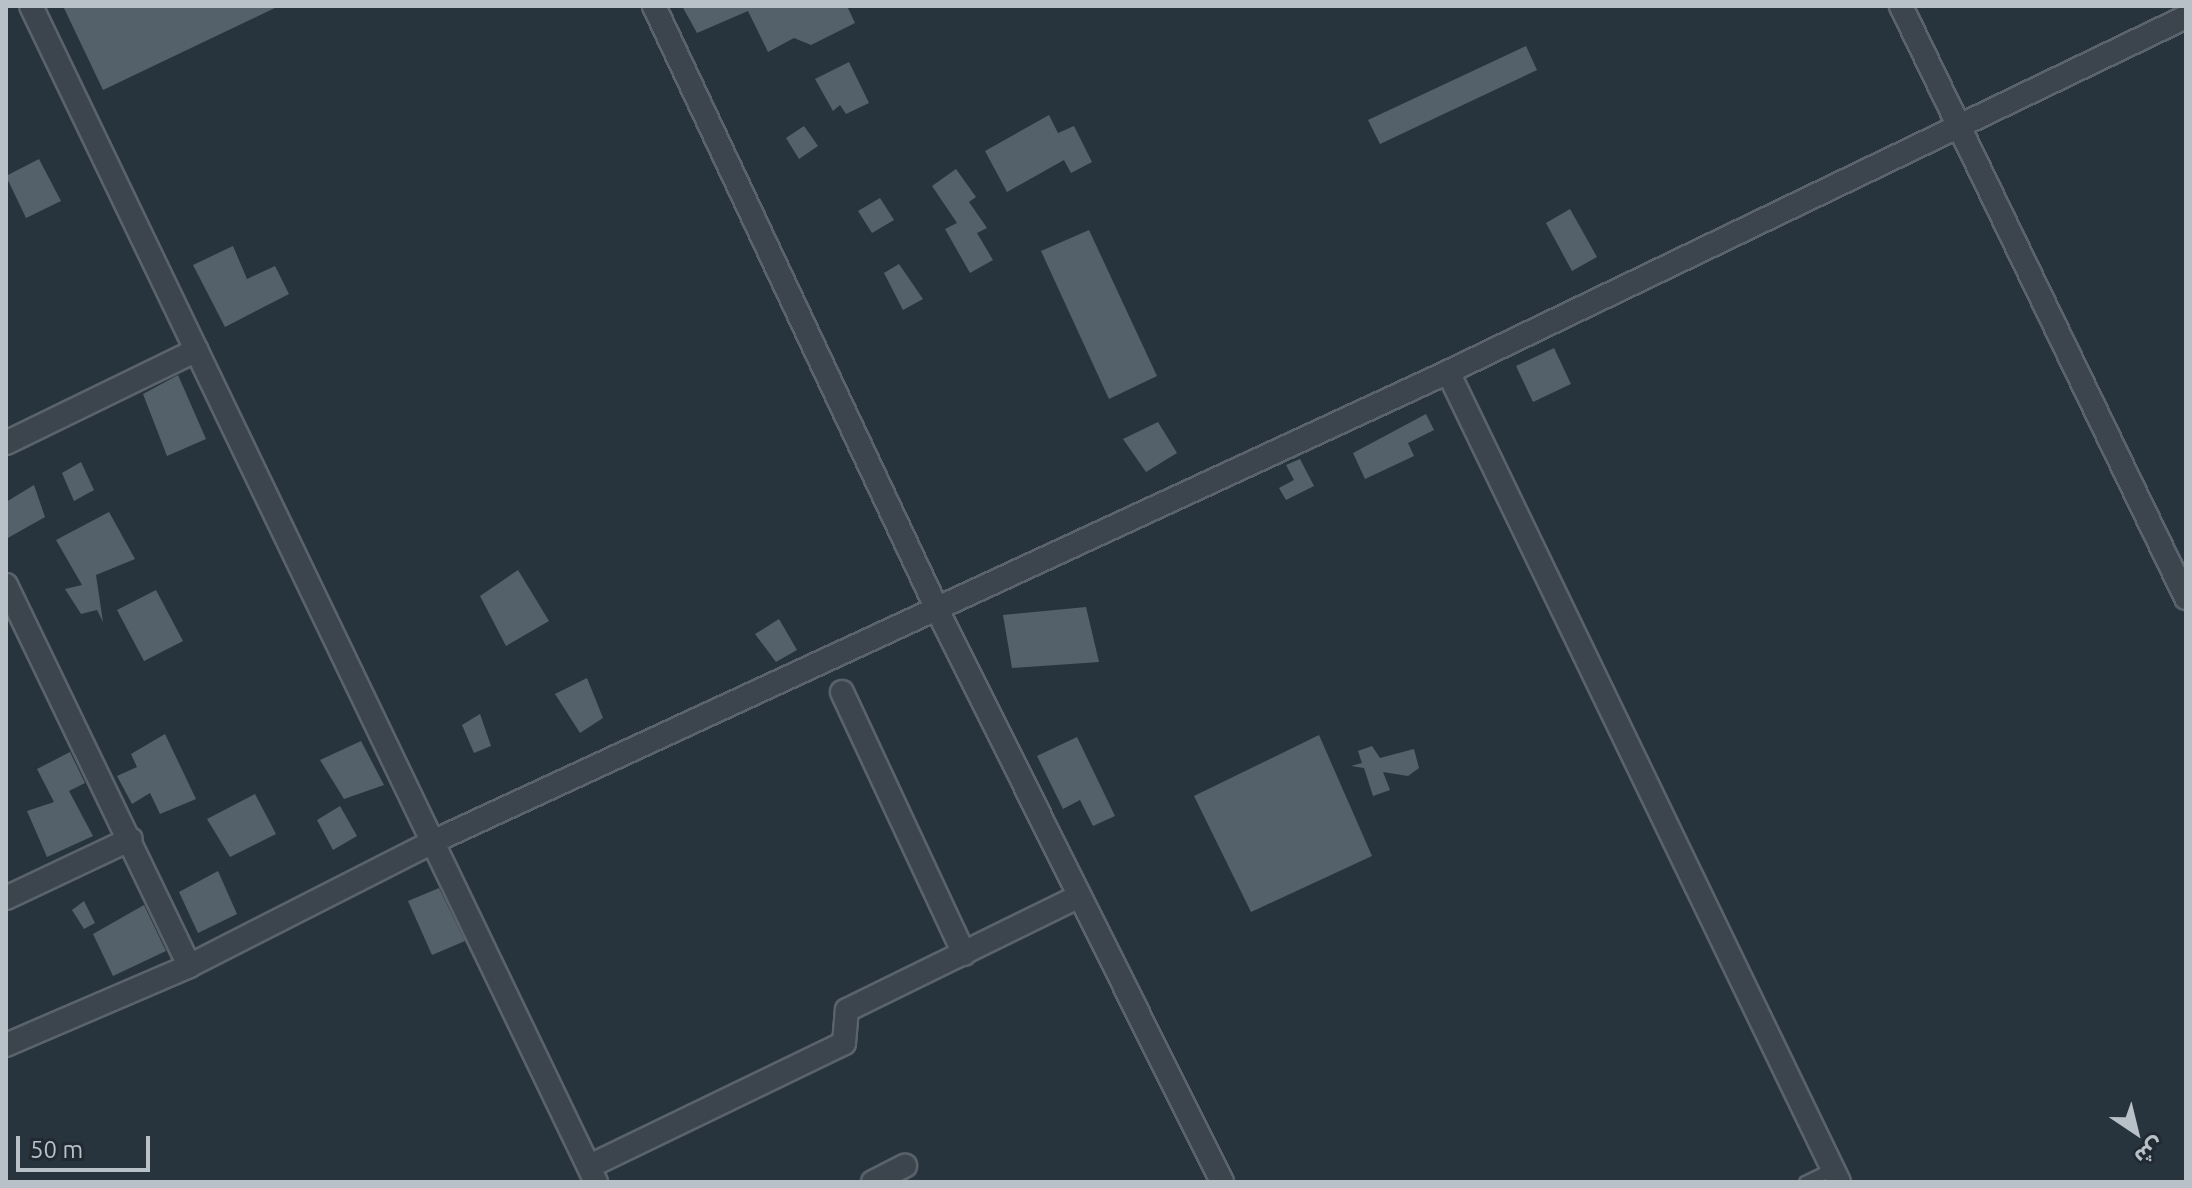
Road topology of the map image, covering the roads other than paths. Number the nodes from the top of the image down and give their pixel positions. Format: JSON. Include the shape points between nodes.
{"nodes":[{"id":1,"x":31,"y":6,"type":"edge"},
{"id":2,"x":654,"y":6,"type":"edge"},
{"id":3,"x":1901,"y":6,"type":"edge"},
{"id":4,"x":2186,"y":17,"type":"edge"},
{"id":5,"x":1958,"y":130,"type":"junction"},
{"id":6,"x":197,"y":350,"type":"junction"},
{"id":7,"x":1448,"y":372,"type":"junction"},
{"id":8,"x":6,"y":443,"type":"edge"},
{"id":9,"x":6,"y":585,"type":"edge"},
{"id":10,"x":2186,"y":598,"type":"edge"},
{"id":11,"x":936,"y":607,"type":"junction"},
{"id":12,"x":842,"y":692,"type":"dead end"},
{"id":13,"x":131,"y":839,"type":"junction"},
{"id":14,"x":428,"y":844,"type":"junction"},
{"id":15,"x":1080,"y":896,"type":"junction"},
{"id":16,"x":6,"y":898,"type":"edge"},
{"id":17,"x":964,"y":954,"type":"junction"},
{"id":18,"x":189,"y":966,"type":"junction"},
{"id":19,"x":6,"y":1045,"type":"edge"},
{"id":20,"x":905,"y":1166,"type":"dead end"},
{"id":21,"x":593,"y":1174,"type":"edge"},
{"id":22,"x":1835,"y":1175,"type":"edge"},
{"id":23,"x":873,"y":1182,"type":"edge"},
{"id":24,"x":1222,"y":1182,"type":"edge"},
{"id":25,"x":1805,"y":1182,"type":"edge"}],
"edges":[{"from":1,"to":6,"type":"street"},
{"from":2,"to":11,"type":"street"},
{"from":3,"to":5,"type":"street"},
{"from":4,"to":5,"type":"street"},
{"from":5,"to":7,"type":"street"},
{"from":5,"to":10,"type":"street"},
{"from":6,"to":8,"type":"street"},
{"from":6,"to":14,"type":"street"},
{"from":7,"to":11,"type":"street"},
{"from":7,"to":22,"type":"street"},
{"from":9,"to":13,"type":"street"},
{"from":11,"to":14,"type":"street"},
{"from":11,"to":15,"type":"street"},
{"from":12,"to":17,"type":"street"},
{"from":13,"to":16,"type":"street"},
{"from":13,"to":18,"type":"street"},
{"from":14,"to":18,"type":"street"},
{"from":14,"to":21,"type":"street"},
{"from":15,"to":17,"type":"street"},
{"from":15,"to":24,"type":"street"},
{"from":17,"to":21,"type":"street","via":[[847,1010],[844,1043]]},
{"from":18,"to":19,"type":"street"},
{"from":20,"to":23,"type":"street"},
{"from":22,"to":25,"type":"lane"}]}
